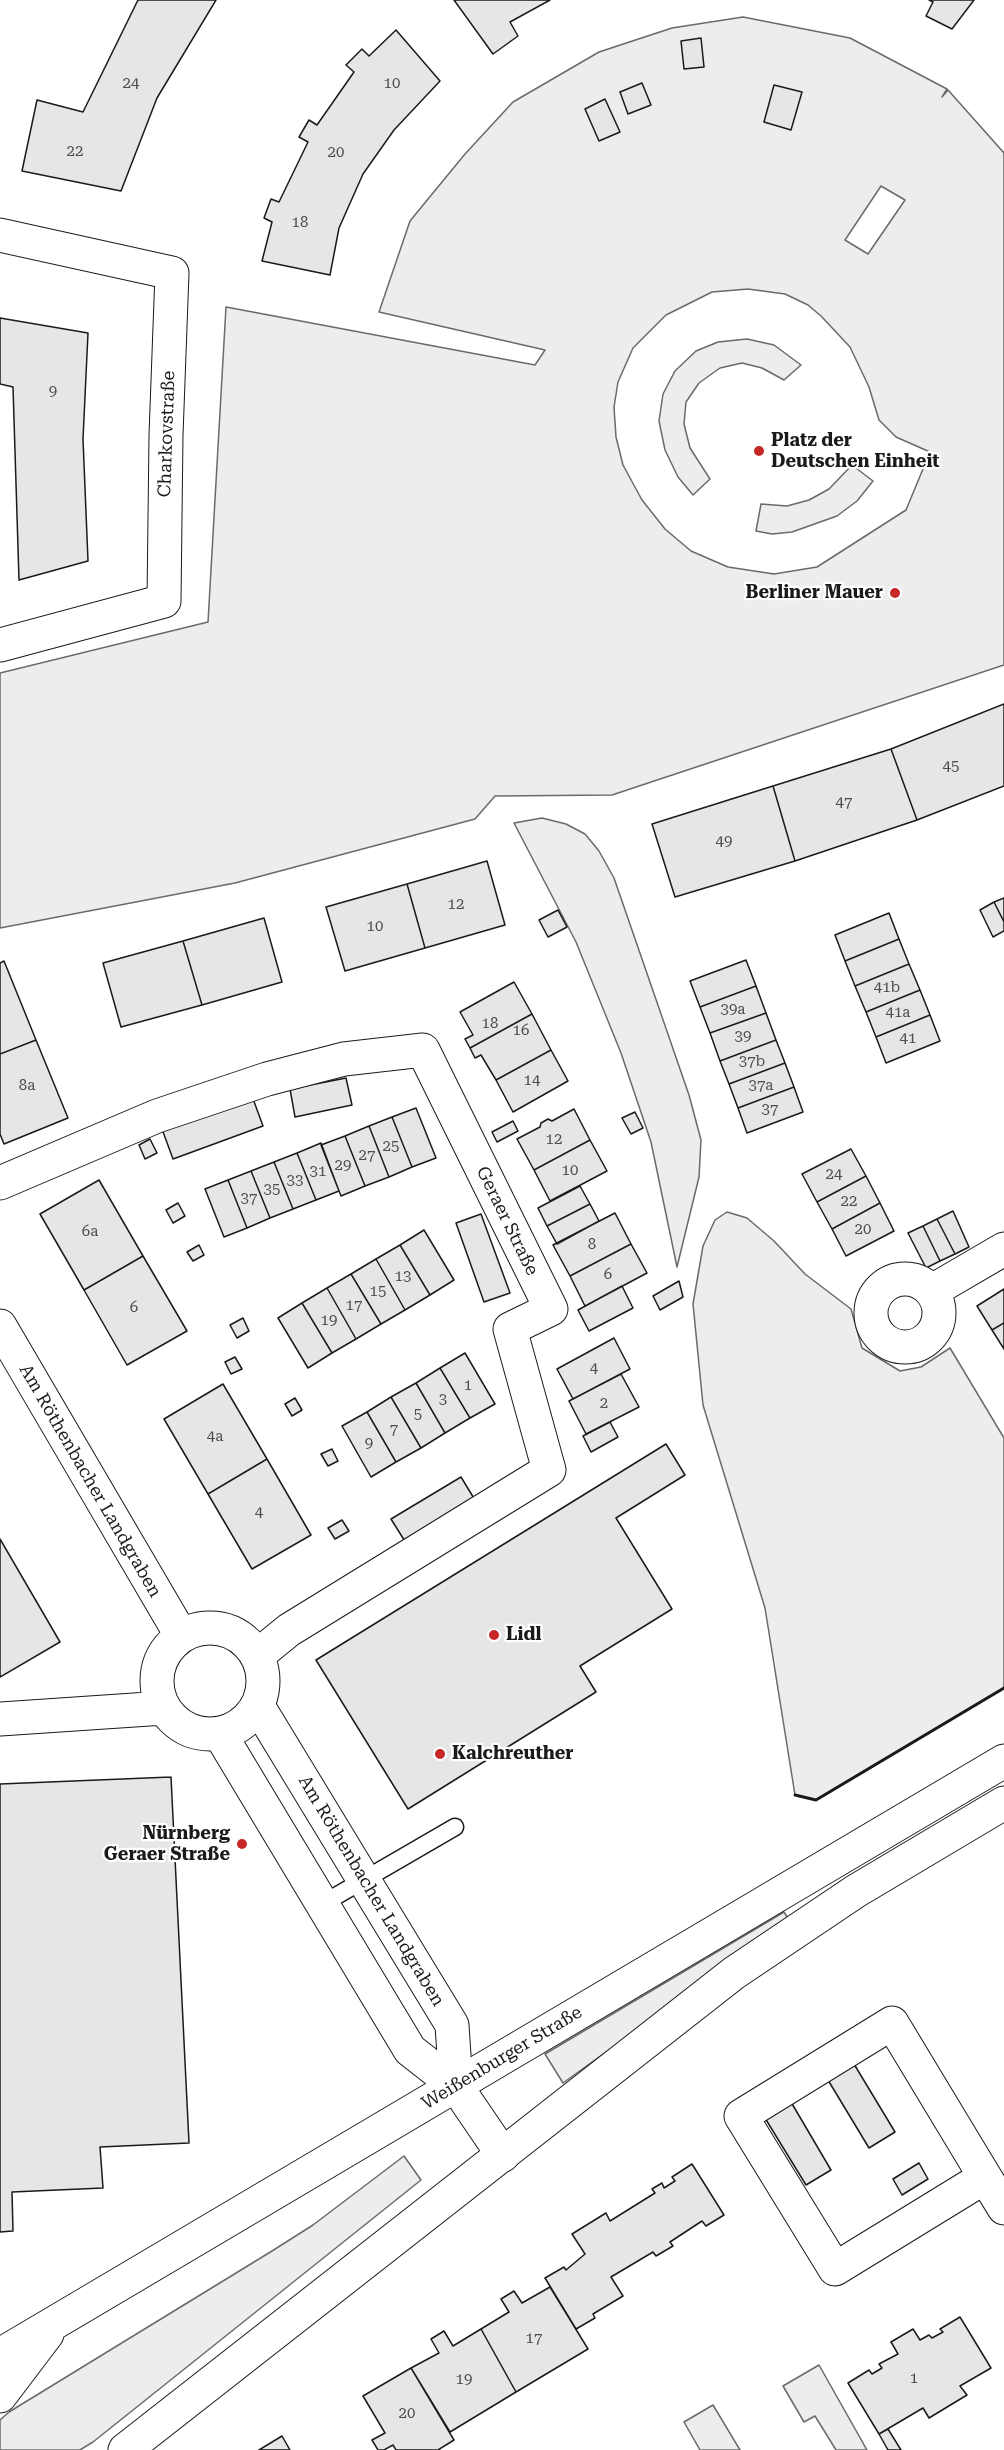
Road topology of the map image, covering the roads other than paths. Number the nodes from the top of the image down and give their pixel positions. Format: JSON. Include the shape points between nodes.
{"nodes":[{"id":1,"x":0,"y":235,"type":"edge"},
{"id":2,"x":0,"y":645,"type":"edge"},
{"id":3,"x":0,"y":1183,"type":"edge"},
{"id":4,"x":1004,"y":1249,"type":"edge"},
{"id":5,"x":932,"y":1291,"type":"dead end"},
{"id":6,"x":0,"y":1326,"type":"edge"},
{"id":7,"x":181,"y":1635,"type":"junction"},
{"id":8,"x":257,"y":1656,"type":"junction"},
{"id":9,"x":258,"y":1706,"type":"junction"},
{"id":10,"x":164,"y":1708,"type":"junction"},
{"id":11,"x":0,"y":1719,"type":"edge"},
{"id":12,"x":220,"y":1734,"type":"junction"},
{"id":13,"x":1004,"y":1761,"type":"edge"},
{"id":14,"x":1004,"y":1803,"type":"edge"},
{"id":15,"x":455,"y":1827,"type":"dead end"},
{"id":16,"x":366,"y":1879,"type":"junction"},
{"id":17,"x":324,"y":1903,"type":"junction"},
{"id":18,"x":456,"y":2086,"type":"junction"},
{"id":19,"x":503,"y":2155,"type":"junction"},
{"id":20,"x":986,"y":2177,"type":"junction"},
{"id":21,"x":1004,"y":2208,"type":"edge"},
{"id":22,"x":55,"y":2323,"type":"junction"},
{"id":23,"x":0,"y":2355,"type":"edge"},
{"id":24,"x":0,"y":2396,"type":"edge"},
{"id":25,"x":138,"y":2444,"type":"edge"}],
"edges":[{"from":1,"to":2,"type":"street","name":"Charkovstraße","via":[[172,273],[164,601]]},
{"from":3,"to":8,"type":"street","name":"Geraer Straße","via":[[157,1116],[267,1079],[344,1059],[423,1050],[551,1310],[510,1329],[549,1470],[288,1630]]},
{"from":4,"to":5,"type":"street"},
{"from":6,"to":7,"type":"street","name":"Am Röthenbacher Landgraben"},
{"from":7,"to":8,"type":"street","via":[[201,1628],[223,1629],[249,1643]]},
{"from":7,"to":10,"type":"street","via":[[171,1644],[158,1669],[156,1682]]},
{"from":8,"to":9,"type":"street","via":[[263,1672]]},
{"from":9,"to":12,"type":"street","via":[[236,1728]]},
{"from":9,"to":16,"type":"street","name":"Am Röthenbacher Landgraben"},
{"from":10,"to":11,"type":"street"},
{"from":10,"to":12,"type":"street","via":[[189,1730]]},
{"from":12,"to":17,"type":"street"},
{"from":13,"to":18,"type":"street","name":"Weißenburger Straße"},
{"from":14,"to":19,"type":"street","via":[[856,1891],[734,1973]]},
{"from":15,"to":16,"type":"lane"},
{"from":16,"to":17,"type":"lane"},
{"from":16,"to":18,"type":"street","name":"Am Röthenbacher Landgraben","via":[[452,2025]]},
{"from":17,"to":18,"type":"street","via":[[410,2050]]},
{"from":18,"to":19,"type":"street"},
{"from":18,"to":22,"type":"street","name":"Weißenburger Straße"},
{"from":19,"to":25,"type":"street"},
{"from":20,"to":20,"type":"street","via":[[892,2023],[741,2116],[835,2269]]},
{"from":20,"to":21,"type":"street"},
{"from":22,"to":23,"type":"street","name":"Weißenburger Straße"},
{"from":22,"to":24,"type":"street"}]}
